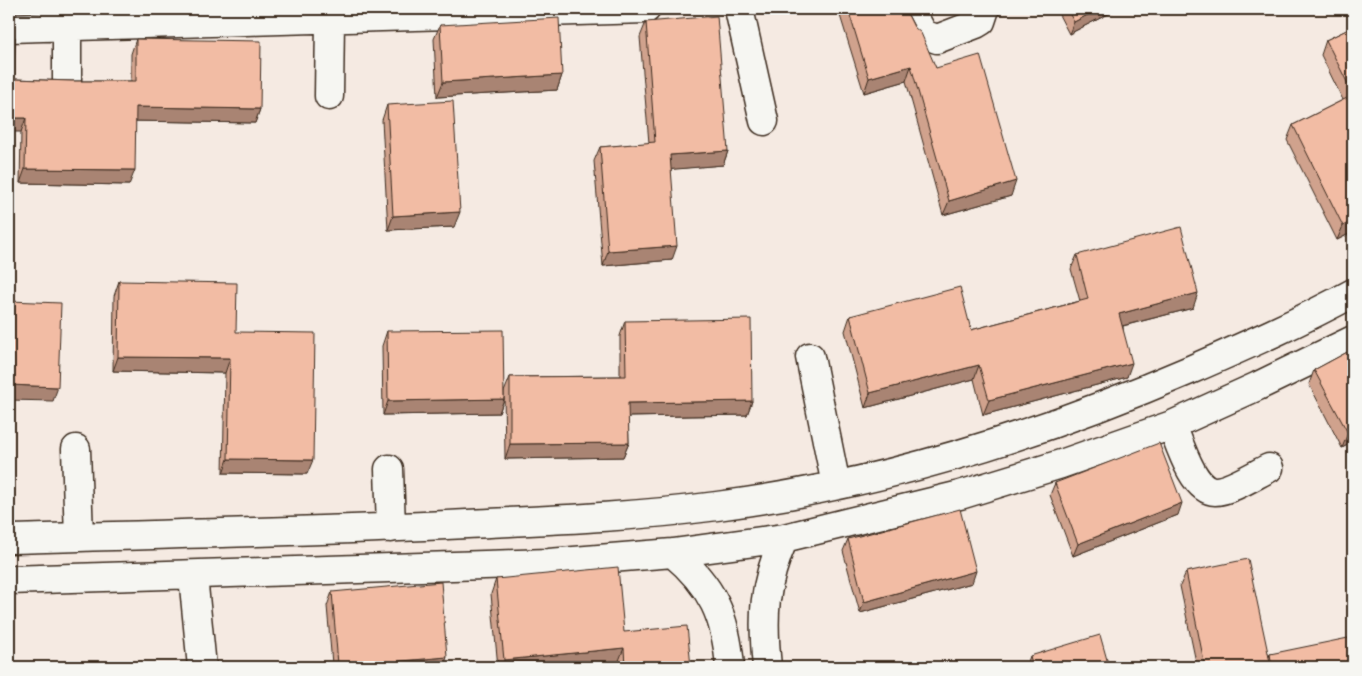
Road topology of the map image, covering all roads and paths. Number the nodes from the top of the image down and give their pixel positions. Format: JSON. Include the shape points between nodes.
{"nodes":[{"id":1,"x":646,"y":9,"type":"edge"},
{"id":2,"x":739,"y":9,"type":"edge"},
{"id":3,"x":910,"y":9,"type":"edge"},
{"id":4,"x":985,"y":9,"type":"edge"},
{"id":5,"x":330,"y":19,"type":"junction"},
{"id":6,"x":67,"y":27,"type":"junction"},
{"id":7,"x":9,"y":28,"type":"edge"},
{"id":8,"x":67,"y":80,"type":"edge"},
{"id":9,"x":329,"y":96,"type":"dead end"},
{"id":10,"x":764,"y":121,"type":"dead end"},
{"id":11,"x":1353,"y":293,"type":"edge"},
{"id":12,"x":1353,"y":340,"type":"edge"},
{"id":13,"x":810,"y":357,"type":"dead end"},
{"id":14,"x":1172,"y":425,"type":"junction"},
{"id":15,"x":76,"y":449,"type":"dead end"},
{"id":16,"x":1269,"y":468,"type":"dead end"},
{"id":17,"x":389,"y":469,"type":"dead end"},
{"id":18,"x":836,"y":485,"type":"junction"},
{"id":19,"x":391,"y":528,"type":"junction"},
{"id":20,"x":79,"y":537,"type":"junction"},
{"id":21,"x":784,"y":538,"type":"junction"},
{"id":22,"x":9,"y":539,"type":"edge"},
{"id":23,"x":673,"y":553,"type":"junction"},
{"id":24,"x":193,"y":576,"type":"junction"},
{"id":25,"x":9,"y":580,"type":"edge"},
{"id":26,"x":202,"y":667,"type":"edge"},
{"id":27,"x":730,"y":667,"type":"edge"},
{"id":28,"x":767,"y":667,"type":"edge"}],
"edges":[{"from":1,"to":5,"type":"street"},
{"from":2,"to":10,"type":"street"},
{"from":3,"to":4,"type":"street","via":[[923,34],[937,39],[976,24]]},
{"from":5,"to":6,"type":"street"},
{"from":5,"to":9,"type":"street"},
{"from":6,"to":7,"type":"street"},
{"from":6,"to":8,"type":"street"},
{"from":11,"to":18,"type":"street","via":[[1146,389],[1060,421],[976,449]]},
{"from":12,"to":14,"type":"street"},
{"from":13,"to":18,"type":"street"},
{"from":14,"to":16,"type":"street","via":[[1194,476],[1206,489],[1223,489]]},
{"from":14,"to":21,"type":"street","via":[[960,495]]},
{"from":15,"to":20,"type":"street"},
{"from":17,"to":19,"type":"street"},
{"from":18,"to":19,"type":"street","via":[[720,506],[633,516]]},
{"from":19,"to":20,"type":"street"},
{"from":20,"to":22,"type":"street"},
{"from":21,"to":23,"type":"street"},
{"from":21,"to":28,"type":"street","via":[[766,591],[763,619]]},
{"from":23,"to":24,"type":"street","via":[[549,563]]},
{"from":23,"to":27,"type":"street","via":[[702,580],[712,597],[726,634]]},
{"from":24,"to":25,"type":"street"},
{"from":24,"to":26,"type":"street"}]}
